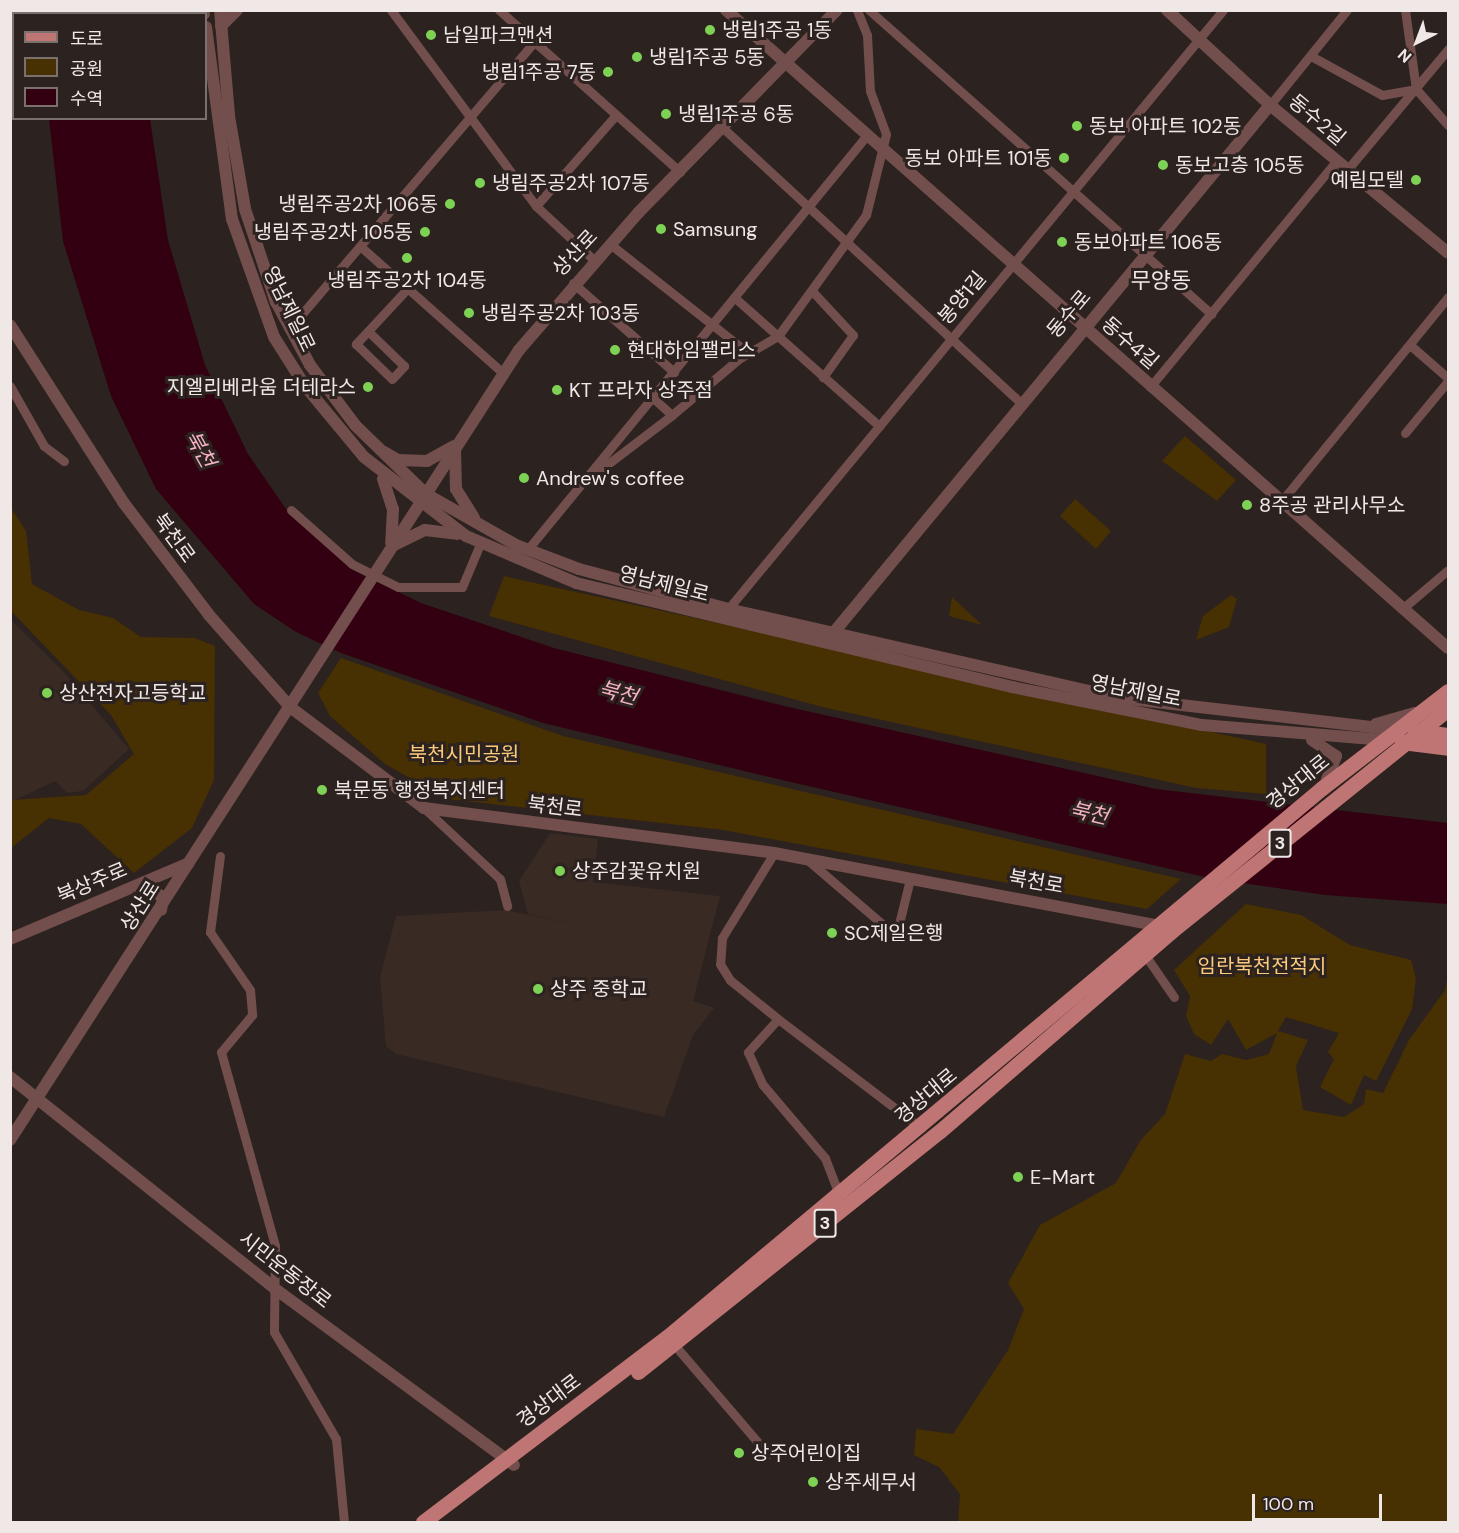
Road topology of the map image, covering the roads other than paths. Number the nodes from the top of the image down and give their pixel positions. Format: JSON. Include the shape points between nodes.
{"nodes":[{"id":1,"x":220,"y":10,"type":"edge"},
{"id":2,"x":237,"y":10,"type":"edge"},
{"id":3,"x":499,"y":10,"type":"edge"},
{"id":4,"x":726,"y":10,"type":"edge"},
{"id":5,"x":837,"y":10,"type":"edge"},
{"id":6,"x":857,"y":10,"type":"edge"},
{"id":7,"x":869,"y":10,"type":"edge"},
{"id":8,"x":1167,"y":10,"type":"edge"},
{"id":9,"x":1223,"y":10,"type":"edge"},
{"id":10,"x":1347,"y":10,"type":"edge"},
{"id":11,"x":1405,"y":10,"type":"edge"},
{"id":12,"x":393,"y":11,"type":"edge"},
{"id":13,"x":221,"y":26,"type":"junction"},
{"id":14,"x":207,"y":36,"type":"edge"},
{"id":15,"x":1198,"y":40,"type":"junction"},
{"id":16,"x":534,"y":42,"type":"junction"},
{"id":17,"x":1449,"y":49,"type":"edge"},
{"id":18,"x":1311,"y":56,"type":"junction"},
{"id":19,"x":787,"y":65,"type":"junction"},
{"id":20,"x":1416,"y":88,"type":"junction"},
{"id":21,"x":1270,"y":105,"type":"junction"},
{"id":22,"x":616,"y":114,"type":"junction"},
{"id":23,"x":470,"y":118,"type":"junction"},
{"id":24,"x":1449,"y":125,"type":"edge"},
{"id":25,"x":724,"y":129,"type":"junction"},
{"id":26,"x":867,"y":135,"type":"junction"},
{"id":27,"x":885,"y":152,"type":"junction"},
{"id":28,"x":1336,"y":161,"type":"junction"},
{"id":29,"x":1347,"y":170,"type":"junction"},
{"id":30,"x":680,"y":172,"type":"junction"},
{"id":31,"x":1073,"y":192,"type":"junction"},
{"id":32,"x":536,"y":206,"type":"junction"},
{"id":33,"x":808,"y":208,"type":"junction"},
{"id":34,"x":610,"y":244,"type":"junction"},
{"id":35,"x":848,"y":244,"type":"junction"},
{"id":36,"x":360,"y":246,"type":"junction"},
{"id":37,"x":1449,"y":253,"type":"edge"},
{"id":38,"x":1144,"y":255,"type":"junction"},
{"id":39,"x":594,"y":260,"type":"junction"},
{"id":40,"x":1012,"y":265,"type":"junction"},
{"id":41,"x":573,"y":284,"type":"junction"},
{"id":42,"x":408,"y":288,"type":"junction"},
{"id":43,"x":813,"y":292,"type":"junction"},
{"id":44,"x":1449,"y":297,"type":"edge"},
{"id":45,"x":735,"y":298,"type":"junction"},
{"id":46,"x":1211,"y":314,"type":"junction"},
{"id":47,"x":714,"y":324,"type":"junction"},
{"id":48,"x":1083,"y":327,"type":"junction"},
{"id":49,"x":289,"y":329,"type":"junction"},
{"id":50,"x":368,"y":331,"type":"junction"},
{"id":51,"x":12,"y":334,"type":"edge"},
{"id":52,"x":778,"y":336,"type":"junction"},
{"id":53,"x":950,"y":340,"type":"junction"},
{"id":54,"x":1410,"y":345,"type":"junction"},
{"id":55,"x":748,"y":353,"type":"junction"},
{"id":56,"x":674,"y":372,"type":"junction"},
{"id":57,"x":503,"y":373,"type":"junction"},
{"id":58,"x":823,"y":377,"type":"junction"},
{"id":59,"x":1449,"y":380,"type":"edge"},
{"id":60,"x":10,"y":386,"type":"edge"},
{"id":61,"x":1150,"y":387,"type":"junction"},
{"id":62,"x":653,"y":398,"type":"junction"},
{"id":63,"x":1021,"y":402,"type":"junction"},
{"id":64,"x":672,"y":414,"type":"junction"},
{"id":65,"x":879,"y":426,"type":"junction"},
{"id":66,"x":1405,"y":433,"type":"dead end"},
{"id":67,"x":455,"y":446,"type":"junction"},
{"id":68,"x":375,"y":448,"type":"junction"},
{"id":69,"x":64,"y":461,"type":"dead end"},
{"id":70,"x":382,"y":476,"type":"junction"},
{"id":71,"x":584,"y":481,"type":"junction"},
{"id":72,"x":423,"y":500,"type":"junction"},
{"id":73,"x":1280,"y":503,"type":"junction"},
{"id":74,"x":291,"y":510,"type":"dead end"},
{"id":75,"x":488,"y":532,"type":"junction"},
{"id":76,"x":466,"y":536,"type":"junction"},
{"id":77,"x":480,"y":544,"type":"junction"},
{"id":78,"x":528,"y":549,"type":"junction"},
{"id":79,"x":388,"y":552,"type":"junction"},
{"id":80,"x":1449,"y":570,"type":"edge"},
{"id":81,"x":728,"y":609,"type":"junction"},
{"id":82,"x":1402,"y":609,"type":"junction"},
{"id":83,"x":833,"y":633,"type":"junction"},
{"id":84,"x":825,"y":645,"type":"junction"},
{"id":85,"x":1449,"y":648,"type":"edge"},
{"id":86,"x":1449,"y":691,"type":"edge"},
{"id":87,"x":290,"y":707,"type":"junction"},
{"id":88,"x":1449,"y":709,"type":"edge"},
{"id":89,"x":1424,"y":710,"type":"junction"},
{"id":90,"x":1361,"y":727,"type":"junction"},
{"id":91,"x":1419,"y":732,"type":"junction"},
{"id":92,"x":1296,"y":735,"type":"junction"},
{"id":93,"x":1449,"y":735,"type":"edge"},
{"id":94,"x":1401,"y":736,"type":"junction"},
{"id":95,"x":1384,"y":740,"type":"junction"},
{"id":96,"x":1449,"y":748,"type":"edge"},
{"id":97,"x":1322,"y":788,"type":"junction"},
{"id":98,"x":424,"y":808,"type":"junction"},
{"id":99,"x":774,"y":853,"type":"junction"},
{"id":100,"x":220,"y":856,"type":"dead end"},
{"id":101,"x":810,"y":862,"type":"junction"},
{"id":102,"x":189,"y":863,"type":"junction"},
{"id":103,"x":910,"y":879,"type":"junction"},
{"id":104,"x":144,"y":882,"type":"junction"},
{"id":105,"x":507,"y":906,"type":"dead end"},
{"id":106,"x":160,"y":911,"type":"junction"},
{"id":107,"x":1167,"y":927,"type":"junction"},
{"id":108,"x":10,"y":939,"type":"edge"},
{"id":109,"x":1145,"y":955,"type":"junction"},
{"id":110,"x":1174,"y":997,"type":"dead end"},
{"id":111,"x":778,"y":1019,"type":"junction"},
{"id":112,"x":10,"y":1077,"type":"edge"},
{"id":113,"x":38,"y":1100,"type":"junction"},
{"id":114,"x":921,"y":1128,"type":"junction"},
{"id":115,"x":10,"y":1140,"type":"edge"},
{"id":116,"x":839,"y":1196,"type":"junction"},
{"id":117,"x":274,"y":1288,"type":"junction"},
{"id":118,"x":671,"y":1341,"type":"junction"},
{"id":119,"x":768,"y":1454,"type":"dead end"},
{"id":120,"x":510,"y":1462,"type":"junction"},
{"id":121,"x":344,"y":1522,"type":"edge"},
{"id":122,"x":423,"y":1522,"type":"edge"},
{"id":123,"x":438,"y":1522,"type":"edge"}],
"edges":[{"from":1,"to":13,"type":"street","name":"영남제일로"},
{"from":2,"to":13,"type":"street"},
{"from":3,"to":16,"type":"street"},
{"from":4,"to":19,"type":"street","name":"동수4길"},
{"from":5,"to":19,"type":"street","name":"상산로"},
{"from":6,"to":27,"type":"street","via":[[867,35],[870,91],[886,134]]},
{"from":7,"to":31,"type":"street"},
{"from":8,"to":15,"type":"street","name":"동수2길"},
{"from":9,"to":15,"type":"street","name":"봉양1길"},
{"from":10,"to":18,"type":"street","name":"동수로"},
{"from":11,"to":20,"type":"street"},
{"from":12,"to":23,"type":"street"},
{"from":13,"to":49,"type":"street","name":"영남제일로","via":[[245,209]]},
{"from":14,"to":70,"type":"street","name":"영남제일로","via":[[222,171],[246,268],[274,337],[305,386]]},
{"from":15,"to":21,"type":"street","name":"동수2길"},
{"from":15,"to":31,"type":"street","name":"봉양1길"},
{"from":16,"to":22,"type":"street"},
{"from":16,"to":23,"type":"street"},
{"from":17,"to":20,"type":"street"},
{"from":18,"to":20,"type":"street","via":[[1382,95]]},
{"from":18,"to":21,"type":"street","name":"동수로"},
{"from":19,"to":25,"type":"street","name":"상산로"},
{"from":19,"to":26,"type":"street","name":"동수4길"},
{"from":20,"to":24,"type":"street"},
{"from":20,"to":29,"type":"street"},
{"from":21,"to":28,"type":"street","name":"동수2길"},
{"from":21,"to":38,"type":"street","name":"동수로"},
{"from":22,"to":30,"type":"street"},
{"from":22,"to":32,"type":"street"},
{"from":23,"to":32,"type":"street"},
{"from":23,"to":36,"type":"street"},
{"from":25,"to":30,"type":"street","name":"상산로"},
{"from":25,"to":33,"type":"street"},
{"from":26,"to":27,"type":"street","name":"동수4길"},
{"from":26,"to":33,"type":"street"},
{"from":27,"to":35,"type":"street","via":[[866,215]]},
{"from":27,"to":40,"type":"street","name":"동수4길"},
{"from":28,"to":29,"type":"street","name":"동수2길"},
{"from":28,"to":46,"type":"street"},
{"from":29,"to":37,"type":"street","name":"동수2길"},
{"from":30,"to":34,"type":"street","name":"상산로"},
{"from":31,"to":38,"type":"street"},
{"from":31,"to":40,"type":"street","name":"봉양1길"},
{"from":32,"to":39,"type":"street"},
{"from":33,"to":35,"type":"street"},
{"from":33,"to":45,"type":"street"},
{"from":34,"to":39,"type":"street","name":"상산로"},
{"from":34,"to":47,"type":"street"},
{"from":35,"to":43,"type":"street"},
{"from":35,"to":53,"type":"street"},
{"from":36,"to":42,"type":"street"},
{"from":36,"to":49,"type":"street"},
{"from":38,"to":46,"type":"street"},
{"from":38,"to":48,"type":"street","name":"동수로"},
{"from":39,"to":41,"type":"street","name":"상산로"},
{"from":40,"to":48,"type":"street","name":"동수4길"},
{"from":40,"to":53,"type":"street","name":"봉양1길"},
{"from":41,"to":56,"type":"street"},
{"from":41,"to":57,"type":"street","name":"상산로"},
{"from":42,"to":50,"type":"street"},
{"from":42,"to":57,"type":"street"},
{"from":43,"to":52,"type":"street"},
{"from":43,"to":58,"type":"street","via":[[853,335]]},
{"from":44,"to":54,"type":"street"},
{"from":45,"to":47,"type":"street"},
{"from":45,"to":52,"type":"street"},
{"from":46,"to":61,"type":"street"},
{"from":47,"to":55,"type":"street"},
{"from":47,"to":56,"type":"street"},
{"from":48,"to":61,"type":"street","name":"동수4길"},
{"from":48,"to":63,"type":"street","name":"동수로"},
{"from":49,"to":68,"type":"street","name":"영남제일로","via":[[310,365]]},
{"from":50,"to":50,"type":"street","via":[[404,366],[392,379],[356,344]]},
{"from":51,"to":87,"type":"street","name":"북천로","via":[[165,560]]},
{"from":52,"to":55,"type":"street"},
{"from":52,"to":58,"type":"street"},
{"from":53,"to":63,"type":"street"},
{"from":53,"to":65,"type":"street","name":"봉양1길"},
{"from":54,"to":59,"type":"street"},
{"from":54,"to":73,"type":"street"},
{"from":55,"to":64,"type":"street"},
{"from":56,"to":62,"type":"street"},
{"from":57,"to":67,"type":"street","name":"상산로"},
{"from":58,"to":65,"type":"street"},
{"from":59,"to":66,"type":"street"},
{"from":60,"to":69,"type":"street","via":[[44,446]]},
{"from":61,"to":73,"type":"street","name":"동수4길"},
{"from":62,"to":64,"type":"street"},
{"from":62,"to":71,"type":"street"},
{"from":63,"to":83,"type":"street","name":"동수로"},
{"from":64,"to":71,"type":"street"},
{"from":65,"to":81,"type":"street","name":"봉양1길"},
{"from":67,"to":68,"type":"street","via":[[414,462]]},
{"from":67,"to":72,"type":"street","name":"상산로"},
{"from":67,"to":75,"type":"street","via":[[459,501]]},
{"from":68,"to":72,"type":"street","name":"영남제일로"},
{"from":70,"to":72,"type":"street","name":"영남제일로"},
{"from":70,"to":79,"type":"street","via":[[393,509]]},
{"from":71,"to":78,"type":"street"},
{"from":72,"to":75,"type":"street","name":"영남제일로"},
{"from":72,"to":76,"type":"street","name":"영남제일로"},
{"from":72,"to":79,"type":"street","name":"상산로"},
{"from":73,"to":82,"type":"street","name":"동수4길"},
{"from":74,"to":77,"type":"street","via":[[352,564],[398,587],[462,587]]},
{"from":75,"to":78,"type":"street","name":"영남제일로"},
{"from":76,"to":77,"type":"street","name":"영남제일로"},
{"from":76,"to":79,"type":"street","via":[[425,530]]},
{"from":77,"to":84,"type":"street","name":"영남제일로","via":[[576,583]]},
{"from":78,"to":81,"type":"street","name":"영남제일로"},
{"from":79,"to":87,"type":"street","name":"상산로"},
{"from":80,"to":82,"type":"street"},
{"from":81,"to":83,"type":"street","name":"영남제일로"},
{"from":82,"to":85,"type":"street","name":"동수4길"},
{"from":83,"to":84,"type":"street","name":"동수로"},
{"from":83,"to":90,"type":"street","name":"영남제일로","via":[[1120,698]]},
{"from":84,"to":92,"type":"street","name":"영남제일로","via":[[1120,711]]},
{"from":86,"to":89,"type":"main road","name":"경상대로","number":"3"},
{"from":87,"to":98,"type":"street","name":"북천로"},
{"from":87,"to":102,"type":"street","name":"상산로"},
{"from":88,"to":91,"type":"main road"},
{"from":89,"to":90,"type":"street"},
{"from":89,"to":94,"type":"main road","name":"경상대로","number":"3"},
{"from":90,"to":94,"type":"street","name":"영남제일로"},
{"from":91,"to":93,"type":"main road","name":"영남제일로"},
{"from":91,"to":94,"type":"main road","name":"영남제일로"},
{"from":92,"to":95,"type":"street","name":"영남제일로"},
{"from":92,"to":97,"type":"street","via":[[1329,746],[1336,756],[1336,767]]},
{"from":94,"to":95,"type":"main road","name":"경상대로","number":"3"},
{"from":94,"to":96,"type":"main road","name":"영남제일로"},
{"from":94,"to":107,"type":"main road","name":"경상대로","number":"3","via":[[1360,778],[1200,908]]},
{"from":95,"to":97,"type":"main road","name":"경상대로","number":"3"},
{"from":97,"to":107,"type":"main road","name":"경상대로","number":"3","via":[[1181,907]]},
{"from":98,"to":99,"type":"street","name":"북천로"},
{"from":98,"to":105,"type":"street","via":[[500,879]]},
{"from":99,"to":101,"type":"street","name":"북천로"},
{"from":99,"to":111,"type":"street","via":[[727,928],[720,964],[730,980]]},
{"from":100,"to":117,"type":"street","via":[[210,932],[250,990],[252,1015],[221,1052],[275,1246]]},
{"from":101,"to":103,"type":"street","name":"북천로"},
{"from":101,"to":103,"type":"street","via":[[896,936]]},
{"from":102,"to":104,"type":"street","name":"북상주로"},
{"from":102,"to":106,"type":"street","name":"상산로"},
{"from":103,"to":107,"type":"street","name":"북천로"},
{"from":104,"to":106,"type":"street","via":[[163,898]]},
{"from":104,"to":108,"type":"street","name":"북상주로"},
{"from":106,"to":113,"type":"street","name":"상산로"},
{"from":107,"to":109,"type":"main road","name":"경상대로","number":"3"},
{"from":107,"to":114,"type":"main road","name":"경상대로","number":"3"},
{"from":109,"to":110,"type":"street"},
{"from":109,"to":118,"type":"main road","name":"경상대로","number":"3","via":[[940,1131]]},
{"from":111,"to":114,"type":"street"},
{"from":111,"to":116,"type":"street","via":[[748,1052],[763,1085],[825,1158]]},
{"from":112,"to":113,"type":"street","name":"시민운동장로"},
{"from":113,"to":115,"type":"street","name":"상산로"},
{"from":113,"to":117,"type":"street","name":"시민운동장로"},
{"from":114,"to":116,"type":"main road","name":"경상대로","number":"3"},
{"from":116,"to":118,"type":"main road","name":"경상대로","number":"3"},
{"from":117,"to":120,"type":"street","name":"시민운동장로"},
{"from":117,"to":121,"type":"street","via":[[274,1332],[336,1439]]},
{"from":118,"to":119,"type":"street"},
{"from":118,"to":120,"type":"main road","name":"경상대로","number":"3"},
{"from":120,"to":122,"type":"main road","name":"경상대로","number":"3"},
{"from":120,"to":123,"type":"main road","name":"경상대로","number":"3"}]}
